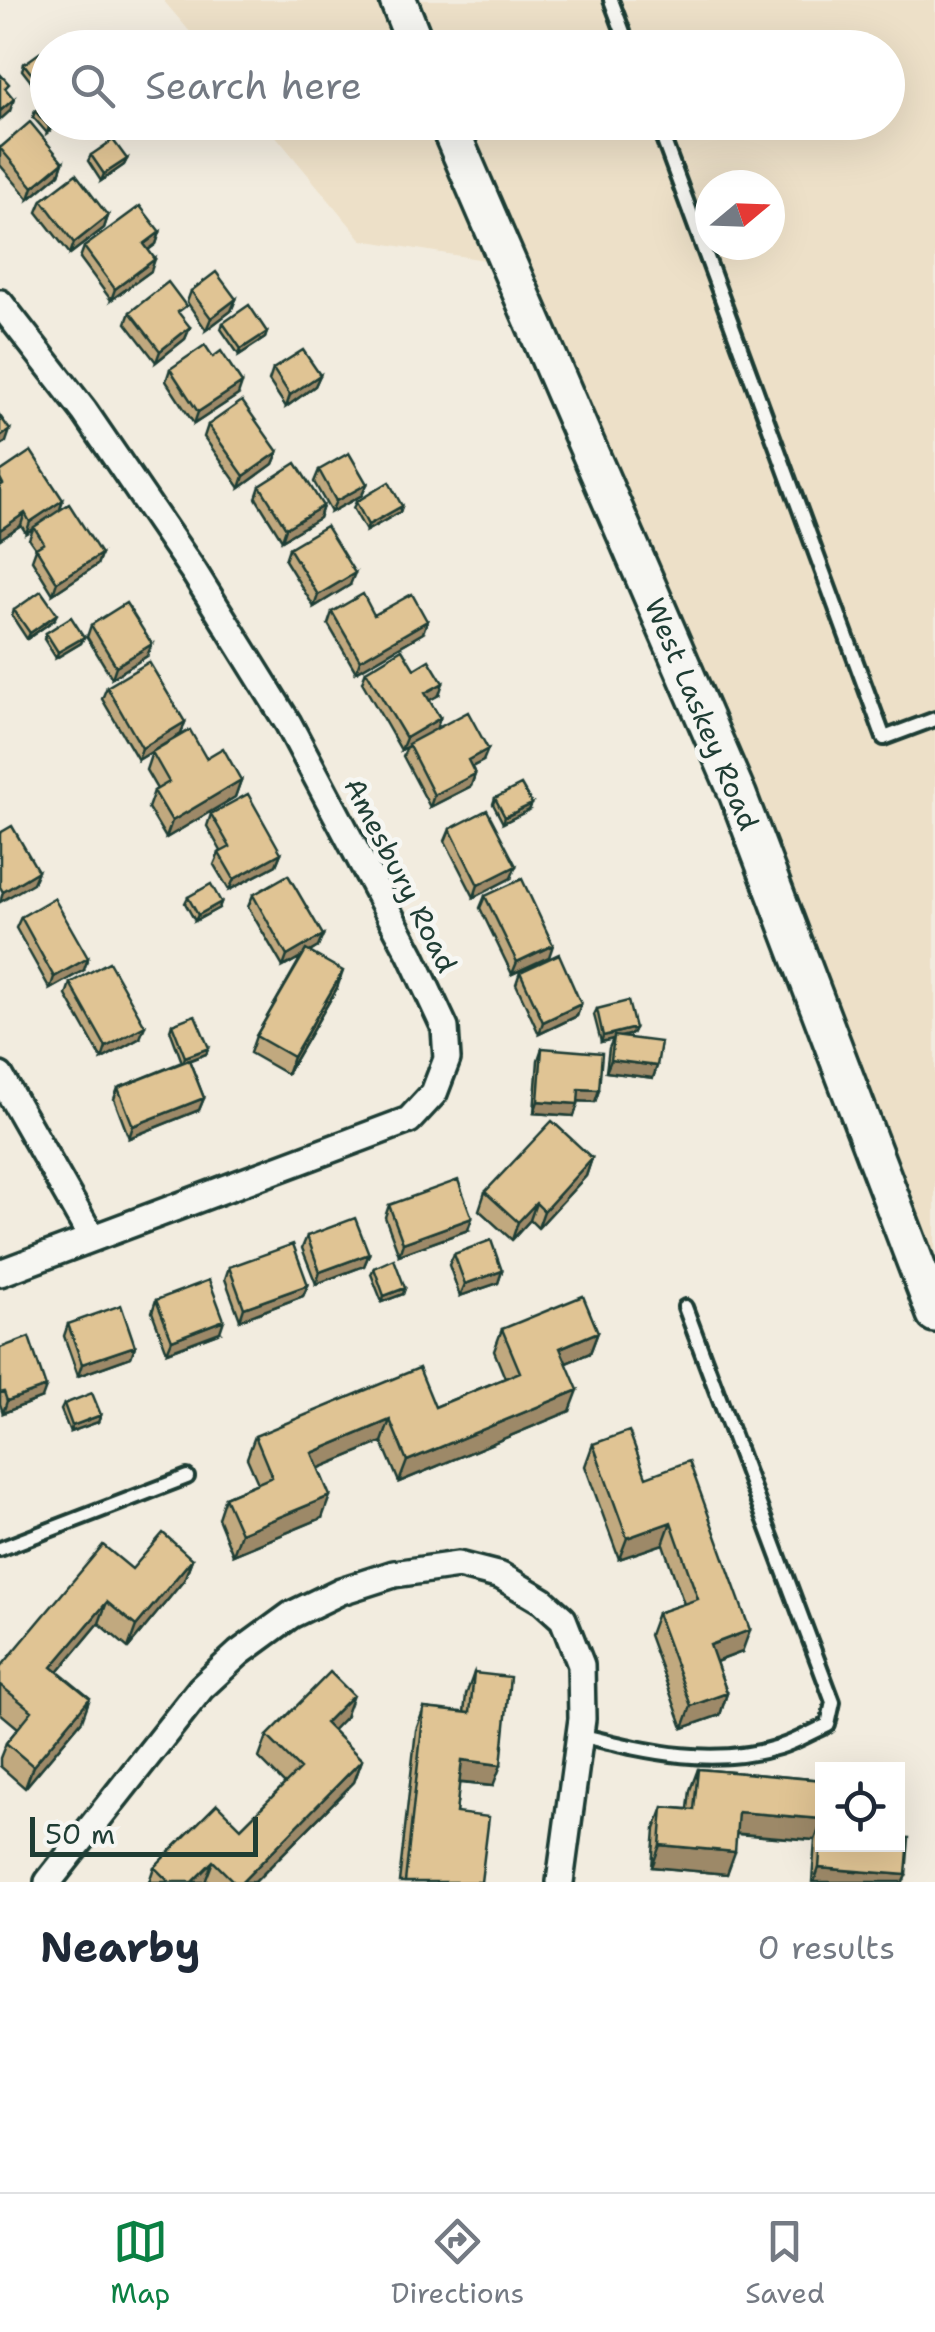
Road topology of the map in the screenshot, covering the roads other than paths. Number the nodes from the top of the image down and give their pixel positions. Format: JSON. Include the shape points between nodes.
{"nodes":[{"id":1,"x":398,"y":0,"type":"edge"},
{"id":2,"x":612,"y":0,"type":"edge"},
{"id":3,"x":410,"y":30,"type":"edge"},
{"id":4,"x":623,"y":30,"type":"edge"},
{"id":5,"x":456,"y":140,"type":"edge"},
{"id":6,"x":664,"y":140,"type":"edge"},
{"id":7,"x":0,"y":303,"type":"edge"},
{"id":8,"x":935,"y":719,"type":"edge"},
{"id":9,"x":0,"y":1076,"type":"edge"},
{"id":10,"x":92,"y":1238,"type":"junction"},
{"id":11,"x":926,"y":1262,"type":"edge"},
{"id":12,"x":0,"y":1273,"type":"edge"},
{"id":13,"x":685,"y":1308,"type":"dead end"},
{"id":14,"x":935,"y":1312,"type":"edge"},
{"id":15,"x":186,"y":1477,"type":"dead end"},
{"id":16,"x":0,"y":1549,"type":"edge"},
{"id":17,"x":580,"y":1735,"type":"junction"},
{"id":18,"x":48,"y":1882,"type":"edge"},
{"id":19,"x":560,"y":1882,"type":"edge"}],
"edges":[{"from":1,"to":3,"type":"main road"},
{"from":2,"to":4,"type":"lane"},
{"from":5,"to":11,"type":"main road","name":"West Laskey Road","via":[[743,808]]},
{"from":6,"to":8,"type":"lane","via":[[884,738]]},
{"from":7,"to":10,"type":"street","name":"Amesbury Road","via":[[84,411],[278,707],[444,1028],[446,1058],[434,1093],[409,1120]]},
{"from":9,"to":10,"type":"street"},
{"from":10,"to":12,"type":"street","name":"Amesbury Road"},
{"from":11,"to":14,"type":"main road","name":"West Laskey Road"},
{"from":13,"to":17,"type":"lane","via":[[832,1702],[828,1725],[779,1747],[722,1759],[651,1753]]},
{"from":15,"to":16,"type":"lane"},
{"from":17,"to":18,"type":"street","via":[[581,1665],[563,1620],[543,1601],[522,1586],[458,1565],[394,1574],[341,1590],[239,1652],[202,1688]]},
{"from":17,"to":19,"type":"street"}]}
